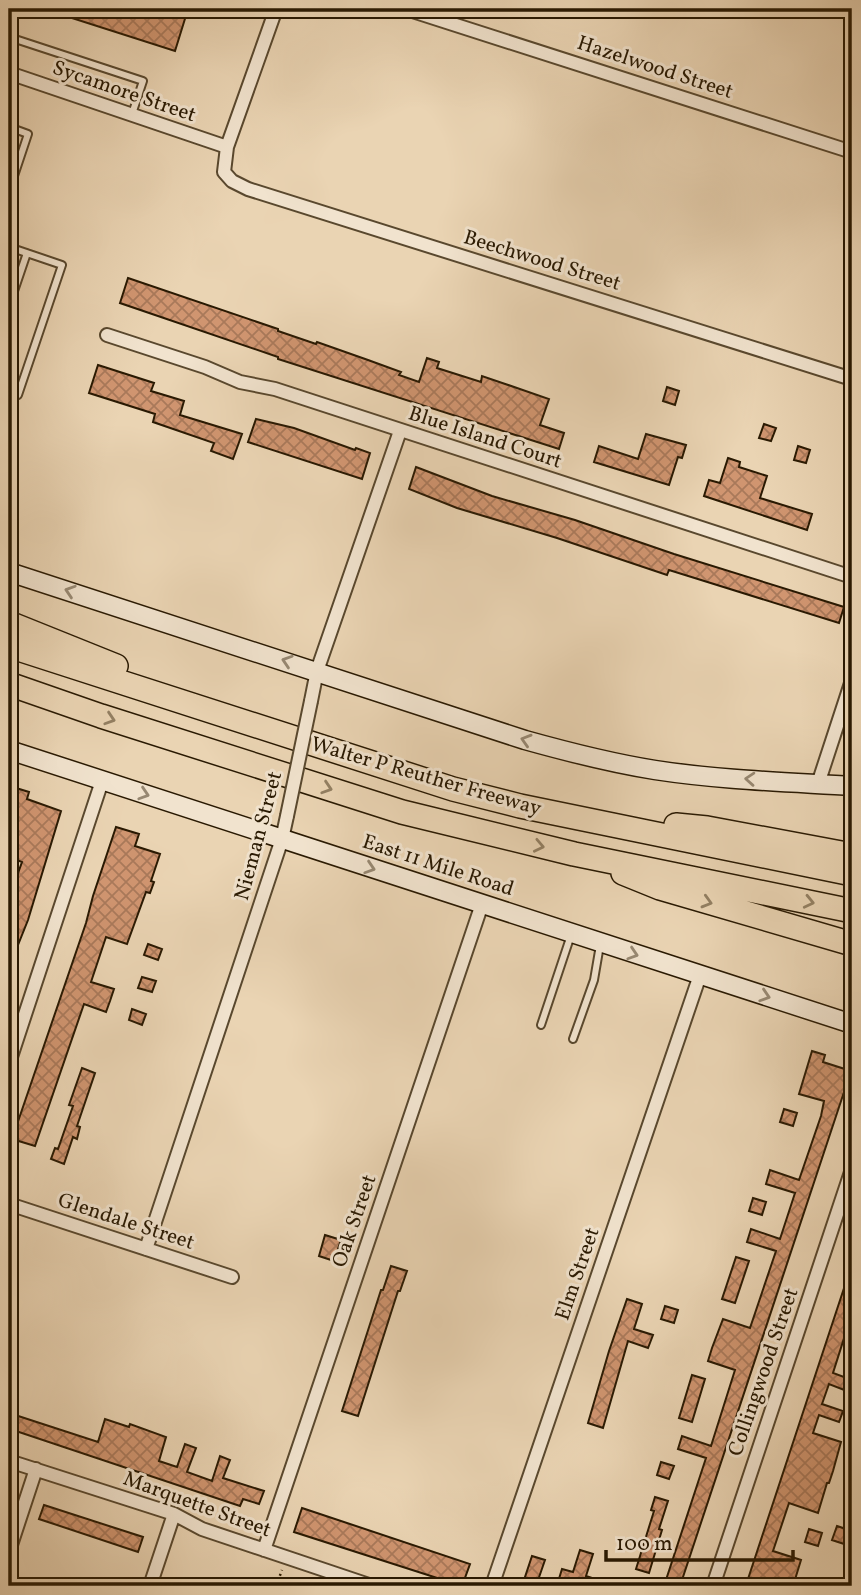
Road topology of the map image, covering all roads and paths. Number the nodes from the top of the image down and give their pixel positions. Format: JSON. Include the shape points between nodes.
{"nodes":[{"id":1,"x":276,"y":9,"type":"edge"},
{"id":2,"x":407,"y":9,"type":"edge"},
{"id":3,"x":9,"y":37,"type":"edge"},
{"id":4,"x":9,"y":73,"type":"edge"},
{"id":5,"x":132,"y":115,"type":"junction"},
{"id":6,"x":9,"y":127,"type":"edge"},
{"id":7,"x":227,"y":147,"type":"junction"},
{"id":8,"x":852,"y":152,"type":"edge"},
{"id":9,"x":9,"y":163,"type":"edge"},
{"id":10,"x":17,"y":166,"type":"junction"},
{"id":11,"x":9,"y":191,"type":"edge"},
{"id":12,"x":9,"y":247,"type":"edge"},
{"id":13,"x":27,"y":253,"type":"junction"},
{"id":14,"x":9,"y":306,"type":"edge"},
{"id":15,"x":107,"y":335,"type":"dead end"},
{"id":16,"x":852,"y":379,"type":"edge"},
{"id":17,"x":9,"y":392,"type":"edge"},
{"id":18,"x":400,"y":431,"type":"junction"},
{"id":19,"x":9,"y":572,"type":"edge"},
{"id":20,"x":852,"y":577,"type":"edge"},
{"id":21,"x":9,"y":623,"type":"edge"},
{"id":22,"x":9,"y":646,"type":"edge"},
{"id":23,"x":317,"y":671,"type":"junction"},
{"id":24,"x":852,"y":680,"type":"edge"},
{"id":25,"x":9,"y":684,"type":"edge"},
{"id":26,"x":9,"y":691,"type":"edge"},
{"id":27,"x":46,"y":697,"type":"junction"},
{"id":28,"x":9,"y":750,"type":"edge"},
{"id":29,"x":370,"y":763,"type":"junction"},
{"id":30,"x":102,"y":781,"type":"junction"},
{"id":31,"x":818,"y":784,"type":"junction"},
{"id":32,"x":852,"y":786,"type":"edge"},
{"id":33,"x":596,"y":821,"type":"junction"},
{"id":34,"x":282,"y":839,"type":"junction"},
{"id":35,"x":574,"y":854,"type":"junction"},
{"id":36,"x":852,"y":855,"type":"edge"},
{"id":37,"x":852,"y":874,"type":"edge"},
{"id":38,"x":482,"y":904,"type":"junction"},
{"id":39,"x":852,"y":911,"type":"edge"},
{"id":40,"x":572,"y":934,"type":"junction"},
{"id":41,"x":600,"y":943,"type":"junction"},
{"id":42,"x":852,"y":944,"type":"edge"},
{"id":43,"x":700,"y":975,"type":"junction"},
{"id":44,"x":852,"y":1024,"type":"edge"},
{"id":45,"x":541,"y":1025,"type":"dead end"},
{"id":46,"x":573,"y":1039,"type":"dead end"},
{"id":47,"x":9,"y":1063,"type":"edge"},
{"id":48,"x":852,"y":1169,"type":"edge"},
{"id":49,"x":9,"y":1204,"type":"edge"},
{"id":50,"x":146,"y":1249,"type":"junction"},
{"id":51,"x":232,"y":1277,"type":"dead end"},
{"id":52,"x":9,"y":1461,"type":"edge"},
{"id":53,"x":36,"y":1469,"type":"junction"},
{"id":54,"x":174,"y":1514,"type":"junction"},
{"id":55,"x":264,"y":1550,"type":"junction"},
{"id":56,"x":9,"y":1551,"type":"edge"},
{"id":57,"x":282,"y":1570,"type":"dead end"},
{"id":58,"x":150,"y":1586,"type":"edge"},
{"id":59,"x":276,"y":1586,"type":"edge"},
{"id":60,"x":372,"y":1586,"type":"edge"},
{"id":61,"x":492,"y":1586,"type":"edge"},
{"id":62,"x":713,"y":1586,"type":"edge"}],
"edges":[{"from":1,"to":7,"type":"street"},
{"from":2,"to":8,"type":"street","name":"Hazelwood Street"},
{"from":3,"to":5,"type":"lane","via":[[143,81]]},
{"from":4,"to":5,"type":"street","name":"Sycamore Street"},
{"from":5,"to":7,"type":"street","name":"Sycamore Street"},
{"from":6,"to":10,"type":"lane","via":[[28,134]]},
{"from":7,"to":16,"type":"street","name":"Beechwood Street","via":[[224,172],[248,189]]},
{"from":9,"to":10,"type":"lane"},
{"from":10,"to":11,"type":"lane"},
{"from":12,"to":13,"type":"lane"},
{"from":13,"to":14,"type":"lane"},
{"from":13,"to":17,"type":"lane","via":[[62,265],[18,395]]},
{"from":15,"to":18,"type":"street","name":"Blue Island Court"},
{"from":18,"to":20,"type":"street","name":"Blue Island Court"},
{"from":18,"to":23,"type":"street","name":"Nieman Street"},
{"from":23,"to":19,"type":"main road","one_way":true},
{"from":21,"to":29,"type":"highway","via":[[141,675],[277,719]]},
{"from":22,"to":29,"type":"highway","name":"Walter P Reuther Freeway"},
{"from":31,"to":23,"type":"main road","one_way":true,"via":[[655,770],[588,757]]},
{"from":23,"to":34,"type":"street","name":"Nieman Street","bridge":true},
{"from":24,"to":31,"type":"street"},
{"from":25,"to":27,"type":"highway","name":"Walter P Reuther Freeway"},
{"from":26,"to":27,"type":"highway"},
{"from":27,"to":35,"type":"highway","name":"Walter P Reuther Freeway","one_way":true,"via":[[402,812]]},
{"from":28,"to":30,"type":"main road","name":"East 11 Mile Road"},
{"from":29,"to":33,"type":"highway","name":"Walter P Reuther Freeway","via":[[520,806]]},
{"from":30,"to":34,"type":"main road","name":"East 11 Mile Road","one_way":true},
{"from":30,"to":47,"type":"street"},
{"from":31,"to":32,"type":"main road"},
{"from":33,"to":36,"type":"highway","via":[[707,828]]},
{"from":33,"to":37,"type":"highway","name":"Walter P Reuther Freeway"},
{"from":34,"to":38,"type":"main road","name":"East 11 Mile Road","one_way":true},
{"from":34,"to":50,"type":"street","name":"Nieman Street"},
{"from":35,"to":39,"type":"highway","name":"Walter P Reuther Freeway","one_way":true},
{"from":35,"to":42,"type":"highway","one_way":true,"via":[[660,888]]},
{"from":38,"to":40,"type":"main road","name":"East 11 Mile Road"},
{"from":38,"to":55,"type":"street","name":"Oak Street"},
{"from":40,"to":41,"type":"main road","name":"East 11 Mile Road"},
{"from":40,"to":45,"type":"lane"},
{"from":41,"to":43,"type":"main road","name":"East 11 Mile Road","one_way":true},
{"from":41,"to":46,"type":"lane","via":[[594,981]]},
{"from":43,"to":44,"type":"main road","name":"East 11 Mile Road","one_way":true},
{"from":43,"to":61,"type":"street","name":"Elm Street"},
{"from":48,"to":62,"type":"street","name":"Collingwood Street"},
{"from":49,"to":50,"type":"street","name":"Glendale Street"},
{"from":50,"to":51,"type":"street","name":"Glendale Street"},
{"from":52,"to":53,"type":"street","name":"Marquette Street"},
{"from":53,"to":54,"type":"street","name":"Marquette Street"},
{"from":53,"to":56,"type":"street"},
{"from":54,"to":55,"type":"street","name":"Marquette Street","via":[[202,1529]]},
{"from":54,"to":58,"type":"street"},
{"from":55,"to":60,"type":"street","name":"Marquette Street"},
{"from":57,"to":59,"type":"path"}]}
